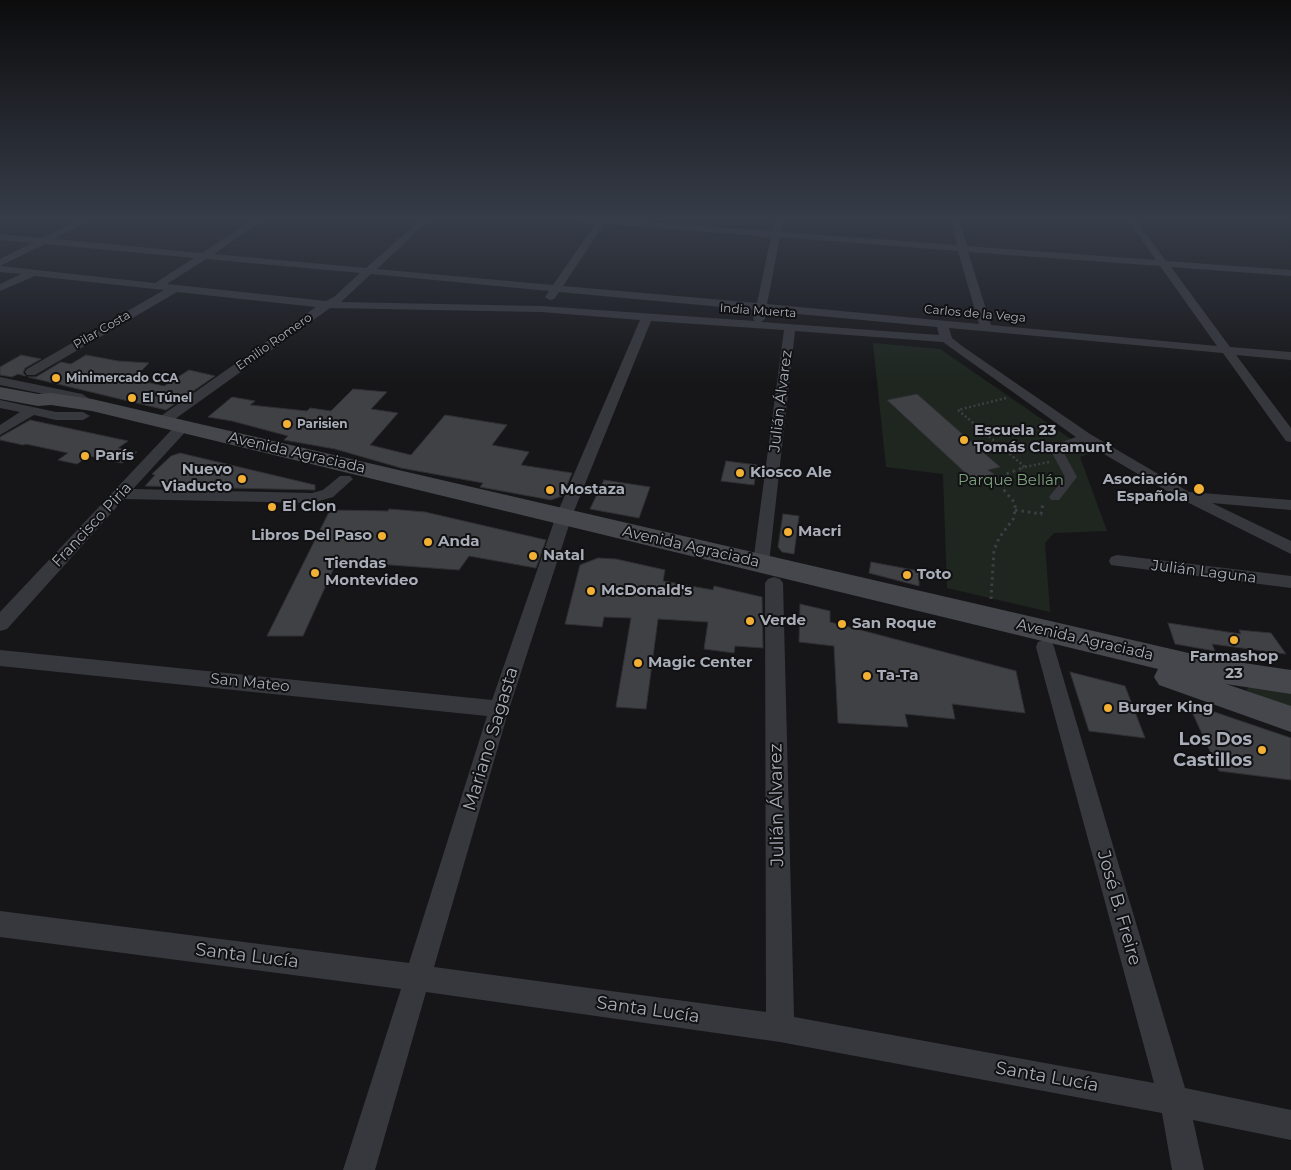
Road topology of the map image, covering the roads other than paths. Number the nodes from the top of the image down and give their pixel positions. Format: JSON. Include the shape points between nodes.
{"nodes":[{"id":1,"x":32,"y":274,"type":"edge"},
{"id":2,"x":38,"y":274,"type":"edge"},
{"id":3,"x":176,"y":274,"type":"edge"},
{"id":4,"x":366,"y":274,"type":"edge"},
{"id":5,"x":386,"y":274,"type":"edge"},
{"id":6,"x":565,"y":274,"type":"edge"},
{"id":7,"x":768,"y":274,"type":"edge"},
{"id":8,"x":970,"y":274,"type":"edge"},
{"id":9,"x":1171,"y":274,"type":"edge"},
{"id":10,"x":156,"y":287,"type":"junction"},
{"id":11,"x":0,"y":288,"type":"edge"},
{"id":12,"x":174,"y":289,"type":"junction"},
{"id":13,"x":555,"y":289,"type":"junction"},
{"id":14,"x":328,"y":305,"type":"junction"},
{"id":15,"x":761,"y":308,"type":"junction"},
{"id":16,"x":542,"y":309,"type":"junction"},
{"id":17,"x":647,"y":317,"type":"junction"},
{"id":18,"x":758,"y":325,"type":"junction"},
{"id":19,"x":790,"y":328,"type":"junction"},
{"id":20,"x":986,"y":328,"type":"junction"},
{"id":21,"x":944,"y":332,"type":"junction"},
{"id":22,"x":1227,"y":351,"type":"junction"},
{"id":23,"x":1291,"y":356,"type":"edge"},
{"id":24,"x":31,"y":372,"type":"dead end"},
{"id":25,"x":0,"y":381,"type":"edge"},
{"id":26,"x":0,"y":393,"type":"edge"},
{"id":27,"x":0,"y":404,"type":"edge"},
{"id":28,"x":35,"y":406,"type":"junction"},
{"id":29,"x":88,"y":411,"type":"junction"},
{"id":30,"x":173,"y":428,"type":"junction"},
{"id":31,"x":0,"y":430,"type":"edge"},
{"id":32,"x":1085,"y":437,"type":"junction"},
{"id":33,"x":1291,"y":438,"type":"edge"},
{"id":34,"x":346,"y":479,"type":"junction"},
{"id":35,"x":121,"y":494,"type":"junction"},
{"id":36,"x":1184,"y":495,"type":"junction"},
{"id":37,"x":1055,"y":497,"type":"road end"},
{"id":38,"x":1291,"y":505,"type":"edge"},
{"id":39,"x":562,"y":523,"type":"junction"},
{"id":40,"x":1291,"y":548,"type":"edge"},
{"id":41,"x":1117,"y":561,"type":"dead end"},
{"id":42,"x":767,"y":573,"type":"junction"},
{"id":43,"x":1291,"y":582,"type":"edge"},
{"id":44,"x":0,"y":624,"type":"edge"},
{"id":45,"x":1045,"y":647,"type":"junction"},
{"id":46,"x":0,"y":658,"type":"edge"},
{"id":47,"x":1291,"y":682,"type":"edge"},
{"id":48,"x":499,"y":709,"type":"junction"},
{"id":49,"x":1291,"y":719,"type":"edge"},
{"id":50,"x":0,"y":924,"type":"edge"},
{"id":51,"x":419,"y":978,"type":"junction"},
{"id":52,"x":780,"y":1028,"type":"junction"},
{"id":53,"x":1174,"y":1101,"type":"junction"},
{"id":54,"x":1291,"y":1125,"type":"edge"},
{"id":55,"x":359,"y":1170,"type":"edge"},
{"id":56,"x":1188,"y":1170,"type":"edge"}],
"edges":[{"from":1,"to":11,"type":"street"},
{"from":2,"to":10,"type":"street","name":"India Muerta"},
{"from":3,"to":10,"type":"street"},
{"from":4,"to":14,"type":"street","name":"Emilio Romero"},
{"from":5,"to":13,"type":"street","name":"Carlos de la Vega"},
{"from":6,"to":13,"type":"street"},
{"from":7,"to":15,"type":"street"},
{"from":8,"to":20,"type":"street"},
{"from":9,"to":22,"type":"street"},
{"from":10,"to":12,"type":"street","name":"India Muerta"},
{"from":12,"to":14,"type":"street","name":"India Muerta"},
{"from":12,"to":24,"type":"street","name":"Pilar Costa"},
{"from":13,"to":15,"type":"street","name":"Carlos de la Vega"},
{"from":13,"to":16,"type":"street"},
{"from":14,"to":16,"type":"street","name":"India Muerta"},
{"from":14,"to":30,"type":"street","name":"Emilio Romero"},
{"from":15,"to":18,"type":"street"},
{"from":15,"to":21,"type":"street","name":"Carlos de la Vega"},
{"from":16,"to":17,"type":"street","name":"India Muerta"},
{"from":17,"to":18,"type":"street","name":"India Muerta"},
{"from":17,"to":39,"type":"street","name":"Mariano Sagasta"},
{"from":18,"to":19,"type":"street","name":"India Muerta"},
{"from":19,"to":21,"type":"street","name":"India Muerta"},
{"from":19,"to":42,"type":"street","name":"Julián Álvarez"},
{"from":20,"to":21,"type":"street","name":"Carlos de la Vega"},
{"from":20,"to":22,"type":"street","name":"Carlos de la Vega"},
{"from":21,"to":32,"type":"street","via":[[958,350]]},
{"from":22,"to":23,"type":"street","name":"Carlos de la Vega"},
{"from":22,"to":33,"type":"street"},
{"from":25,"to":29,"type":"street","name":"Avenida Agraciada","via":[[77,397]]},
{"from":26,"to":28,"type":"main road","name":"Avenida Agraciada"},
{"from":27,"to":28,"type":"street","name":"Avenida Agraciada"},
{"from":28,"to":29,"type":"main road","name":"Avenida Agraciada"},
{"from":28,"to":31,"type":"street"},
{"from":29,"to":30,"type":"main road","name":"Avenida Agraciada"},
{"from":30,"to":34,"type":"main road","name":"Avenida Agraciada"},
{"from":30,"to":35,"type":"street","name":"Francisco Piria"},
{"from":30,"to":39,"type":"main road","name":"Avenida Agraciada"},
{"from":32,"to":36,"type":"street"},
{"from":32,"to":37,"type":"street","via":[[1060,446],[1058,453],[1071,477]]},
{"from":34,"to":35,"type":"street","via":[[328,494],[312,498]]},
{"from":34,"to":39,"type":"main road","name":"Avenida Agraciada"},
{"from":35,"to":44,"type":"street","name":"Francisco Piria"},
{"from":36,"to":38,"type":"street"},
{"from":36,"to":40,"type":"street"},
{"from":39,"to":42,"type":"main road","name":"Avenida Agraciada"},
{"from":39,"to":48,"type":"street","name":"Mariano Sagasta"},
{"from":41,"to":43,"type":"street","name":"Julián Laguna"},
{"from":42,"to":45,"type":"main road","name":"Avenida Agraciada"},
{"from":42,"to":47,"type":"main road","name":"Avenida Agraciada","via":[[988,617],[1210,670]]},
{"from":42,"to":52,"type":"street","name":"Julián Álvarez"},
{"from":45,"to":49,"type":"main road","name":"Avenida Agraciada","via":[[1180,679]]},
{"from":45,"to":53,"type":"street","name":"José B. Freire"},
{"from":46,"to":48,"type":"street","name":"San Mateo"},
{"from":48,"to":51,"type":"street","name":"Mariano Sagasta"},
{"from":50,"to":51,"type":"street","name":"Santa Lucía"},
{"from":51,"to":52,"type":"street","name":"Santa Lucía"},
{"from":51,"to":55,"type":"street","name":"Mariano Sagasta"},
{"from":52,"to":53,"type":"street","name":"Santa Lucía"},
{"from":53,"to":54,"type":"street","name":"Santa Lucía"},
{"from":53,"to":56,"type":"street","name":"José B. Freire"}]}
